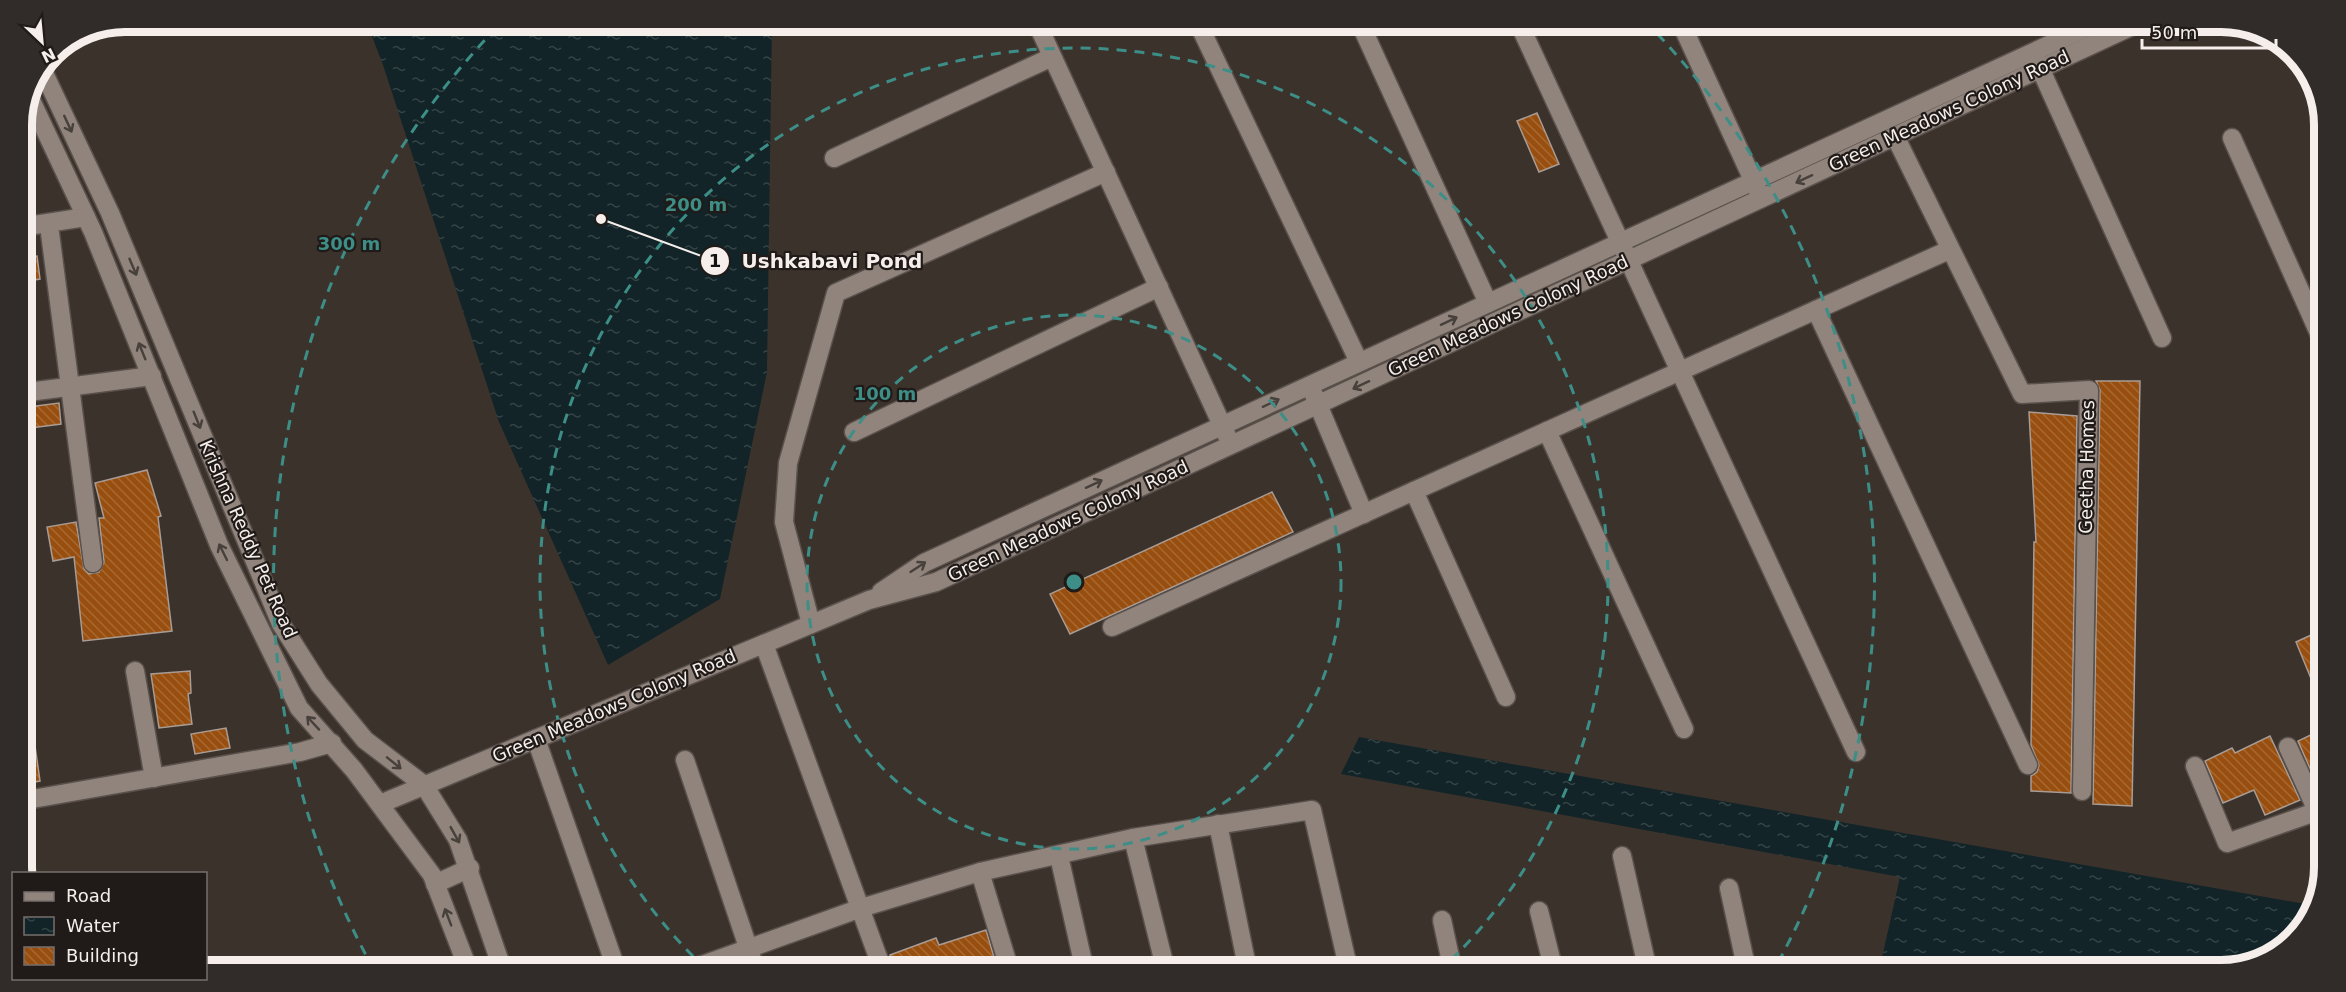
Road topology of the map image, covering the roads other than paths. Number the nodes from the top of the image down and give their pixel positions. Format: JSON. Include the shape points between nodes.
{"nodes":[{"id":1,"x":1041,"y":32,"type":"edge"},
{"id":2,"x":1202,"y":32,"type":"edge"},
{"id":3,"x":1364,"y":32,"type":"edge"},
{"id":4,"x":1523,"y":32,"type":"edge"},
{"id":5,"x":1692,"y":32,"type":"edge"},
{"id":6,"x":2083,"y":32,"type":"edge"},
{"id":7,"x":2113,"y":32,"type":"edge"},
{"id":8,"x":1052,"y":57,"type":"junction"},
{"id":9,"x":2037,"y":60,"type":"junction"},
{"id":10,"x":45,"y":76,"type":"edge"},
{"id":11,"x":34,"y":106,"type":"edge"},
{"id":12,"x":1895,"y":136,"type":"junction"},
{"id":13,"x":2232,"y":138,"type":"dead end"},
{"id":14,"x":834,"y":158,"type":"dead end"},
{"id":15,"x":1106,"y":172,"type":"junction"},
{"id":16,"x":1753,"y":181,"type":"junction"},
{"id":17,"x":1762,"y":198,"type":"junction"},
{"id":18,"x":87,"y":217,"type":"junction"},
{"id":19,"x":32,"y":225,"type":"edge"},
{"id":20,"x":50,"y":234,"type":"dead end"},
{"id":21,"x":1620,"y":242,"type":"junction"},
{"id":22,"x":1949,"y":250,"type":"junction"},
{"id":23,"x":1629,"y":260,"type":"junction"},
{"id":24,"x":1159,"y":287,"type":"junction"},
{"id":25,"x":1488,"y":303,"type":"junction"},
{"id":26,"x":1816,"y":310,"type":"junction"},
{"id":27,"x":2314,"y":318,"type":"edge"},
{"id":28,"x":2162,"y":338,"type":"dead end"},
{"id":29,"x":1359,"y":362,"type":"junction"},
{"id":30,"x":1680,"y":371,"type":"junction"},
{"id":31,"x":152,"y":376,"type":"junction"},
{"id":32,"x":1310,"y":385,"type":"junction"},
{"id":33,"x":69,"y":386,"type":"junction"},
{"id":34,"x":32,"y":391,"type":"edge"},
{"id":35,"x":1319,"y":405,"type":"junction"},
{"id":36,"x":1222,"y":425,"type":"junction"},
{"id":37,"x":1547,"y":431,"type":"junction"},
{"id":38,"x":854,"y":432,"type":"dead end"},
{"id":39,"x":1232,"y":445,"type":"junction"},
{"id":40,"x":1414,"y":491,"type":"junction"},
{"id":41,"x":1364,"y":514,"type":"junction"},
{"id":42,"x":93,"y":563,"type":"dead end"},
{"id":43,"x":869,"y":600,"type":"junction"},
{"id":44,"x":811,"y":624,"type":"junction"},
{"id":45,"x":1112,"y":627,"type":"dead end"},
{"id":46,"x":764,"y":644,"type":"junction"},
{"id":47,"x":135,"y":671,"type":"dead end"},
{"id":48,"x":1506,"y":697,"type":"dead end"},
{"id":49,"x":1684,"y":729,"type":"dead end"},
{"id":50,"x":536,"y":739,"type":"junction"},
{"id":51,"x":332,"y":743,"type":"junction"},
{"id":52,"x":2288,"y":747,"type":"dead end"},
{"id":53,"x":1856,"y":752,"type":"dead end"},
{"id":54,"x":685,"y":760,"type":"dead end"},
{"id":55,"x":2028,"y":765,"type":"dead end"},
{"id":56,"x":2195,"y":766,"type":"dead end"},
{"id":57,"x":154,"y":778,"type":"junction"},
{"id":58,"x":424,"y":785,"type":"junction"},
{"id":59,"x":2082,"y":791,"type":"dead end"},
{"id":60,"x":32,"y":799,"type":"edge"},
{"id":61,"x":2314,"y":803,"type":"edge"},
{"id":62,"x":380,"y":804,"type":"junction"},
{"id":63,"x":2314,"y":813,"type":"edge"},
{"id":64,"x":1218,"y":824,"type":"junction"},
{"id":65,"x":1133,"y":838,"type":"junction"},
{"id":66,"x":1059,"y":856,"type":"junction"},
{"id":67,"x":1622,"y":856,"type":"dead end"},
{"id":68,"x":470,"y":868,"type":"junction"},
{"id":69,"x":981,"y":872,"type":"junction"},
{"id":70,"x":435,"y":884,"type":"junction"},
{"id":71,"x":1729,"y":888,"type":"dead end"},
{"id":72,"x":861,"y":908,"type":"junction"},
{"id":73,"x":1539,"y":911,"type":"dead end"},
{"id":74,"x":1442,"y":920,"type":"dead end"},
{"id":75,"x":750,"y":950,"type":"junction"},
{"id":76,"x":465,"y":961,"type":"edge"},
{"id":77,"x":500,"y":961,"type":"edge"},
{"id":78,"x":614,"y":961,"type":"edge"},
{"id":79,"x":716,"y":961,"type":"edge"},
{"id":80,"x":753,"y":961,"type":"edge"},
{"id":81,"x":880,"y":961,"type":"edge"},
{"id":82,"x":1007,"y":961,"type":"edge"},
{"id":83,"x":1083,"y":961,"type":"edge"},
{"id":84,"x":1164,"y":961,"type":"edge"},
{"id":85,"x":1246,"y":961,"type":"edge"},
{"id":86,"x":1347,"y":961,"type":"edge"},
{"id":87,"x":1451,"y":961,"type":"edge"},
{"id":88,"x":1552,"y":961,"type":"edge"},
{"id":89,"x":1646,"y":961,"type":"edge"},
{"id":90,"x":1745,"y":961,"type":"edge"}],
"edges":[{"from":1,"to":8,"type":"street"},
{"from":2,"to":29,"type":"street"},
{"from":3,"to":25,"type":"street"},
{"from":4,"to":21,"type":"street"},
{"from":5,"to":16,"type":"street"},
{"from":6,"to":9,"type":"street","name":"Green Meadows Colony Road"},
{"from":7,"to":9,"type":"street","name":"Green Meadows Colony Road"},
{"from":8,"to":14,"type":"street"},
{"from":8,"to":15,"type":"street"},
{"from":9,"to":12,"type":"street","name":"Green Meadows Colony Road"},
{"from":9,"to":16,"type":"street","name":"Green Meadows Colony Road"},
{"from":9,"to":28,"type":"street"},
{"from":10,"to":58,"type":"street","name":"Krishna Reddy Pet Road","one_way":true,"via":[[110,213],[281,624],[319,684],[365,740]]},
{"from":11,"to":18,"type":"street","name":"Krishna Reddy Pet Road"},
{"from":12,"to":17,"type":"street","name":"Green Meadows Colony Road","one_way":true},
{"from":12,"to":22,"type":"street","name":"Geetha Homes"},
{"from":13,"to":27,"type":"street"},
{"from":15,"to":24,"type":"street"},
{"from":15,"to":44,"type":"street","via":[[837,292],[788,463],[784,522]]},
{"from":16,"to":17,"type":"street"},
{"from":16,"to":21,"type":"street","name":"Green Meadows Colony Road"},
{"from":17,"to":23,"type":"street","name":"Green Meadows Colony Road"},
{"from":18,"to":19,"type":"street"},
{"from":31,"to":18,"type":"street","name":"Krishna Reddy Pet Road","one_way":true},
{"from":20,"to":33,"type":"street"},
{"from":21,"to":23,"type":"street"},
{"from":21,"to":25,"type":"street","name":"Green Meadows Colony Road"},
{"from":22,"to":26,"type":"street"},
{"from":22,"to":59,"type":"street","name":"Geetha Homes","via":[[2022,394],[2089,390]]},
{"from":23,"to":30,"type":"street"},
{"from":23,"to":35,"type":"street","name":"Green Meadows Colony Road","one_way":true},
{"from":24,"to":36,"type":"street"},
{"from":24,"to":38,"type":"street"},
{"from":29,"to":25,"type":"street","name":"Green Meadows Colony Road","one_way":true},
{"from":26,"to":30,"type":"street"},
{"from":26,"to":55,"type":"street"},
{"from":29,"to":32,"type":"street","name":"Green Meadows Colony Road"},
{"from":30,"to":37,"type":"street"},
{"from":30,"to":53,"type":"street"},
{"from":31,"to":33,"type":"street"},
{"from":51,"to":31,"type":"street","name":"Krishna Reddy Pet Road","one_way":true,"via":[[299,708],[219,545]]},
{"from":32,"to":35,"type":"street"},
{"from":36,"to":32,"type":"street","name":"Green Meadows Colony Road","one_way":true},
{"from":33,"to":34,"type":"street"},
{"from":33,"to":42,"type":"street"},
{"from":35,"to":39,"type":"street","name":"Green Meadows Colony Road"},
{"from":35,"to":41,"type":"street"},
{"from":36,"to":39,"type":"street"},
{"from":43,"to":36,"type":"street","name":"Green Meadows Colony Road","one_way":true,"via":[[924,563]]},
{"from":37,"to":40,"type":"street"},
{"from":37,"to":49,"type":"street"},
{"from":39,"to":43,"type":"street","name":"Green Meadows Colony Road","via":[[936,582]]},
{"from":40,"to":41,"type":"street"},
{"from":40,"to":48,"type":"street"},
{"from":41,"to":45,"type":"street"},
{"from":43,"to":44,"type":"street","name":"Green Meadows Colony Road"},
{"from":44,"to":46,"type":"street","name":"Green Meadows Colony Road"},
{"from":46,"to":50,"type":"street","name":"Green Meadows Colony Road"},
{"from":46,"to":72,"type":"street"},
{"from":47,"to":57,"type":"street"},
{"from":50,"to":58,"type":"street","name":"Green Meadows Colony Road"},
{"from":50,"to":78,"type":"street"},
{"from":51,"to":57,"type":"street"},
{"from":51,"to":62,"type":"street","name":"Krishna Reddy Pet Road"},
{"from":52,"to":61,"type":"street"},
{"from":54,"to":75,"type":"street"},
{"from":56,"to":63,"type":"street","via":[[2227,843]]},
{"from":57,"to":60,"type":"street"},
{"from":58,"to":62,"type":"street","name":"Green Meadows Colony Road"},
{"from":58,"to":68,"type":"street","name":"Krishna Reddy Pet Road","one_way":true,"via":[[458,840]]},
{"from":62,"to":70,"type":"street","name":"Krishna Reddy Pet Road"},
{"from":64,"to":65,"type":"street"},
{"from":64,"to":85,"type":"street"},
{"from":64,"to":86,"type":"street","via":[[1312,810]]},
{"from":65,"to":66,"type":"street"},
{"from":65,"to":84,"type":"street"},
{"from":66,"to":69,"type":"street"},
{"from":66,"to":83,"type":"street"},
{"from":67,"to":89,"type":"street"},
{"from":68,"to":70,"type":"street"},
{"from":68,"to":77,"type":"street","name":"Krishna Reddy Pet Road"},
{"from":69,"to":72,"type":"street"},
{"from":69,"to":82,"type":"street"},
{"from":76,"to":70,"type":"street","name":"Krishna Reddy Pet Road","one_way":true},
{"from":71,"to":90,"type":"street"},
{"from":72,"to":75,"type":"street"},
{"from":72,"to":81,"type":"street"},
{"from":73,"to":88,"type":"street"},
{"from":74,"to":87,"type":"street"},
{"from":75,"to":79,"type":"street"},
{"from":75,"to":80,"type":"street"}]}
